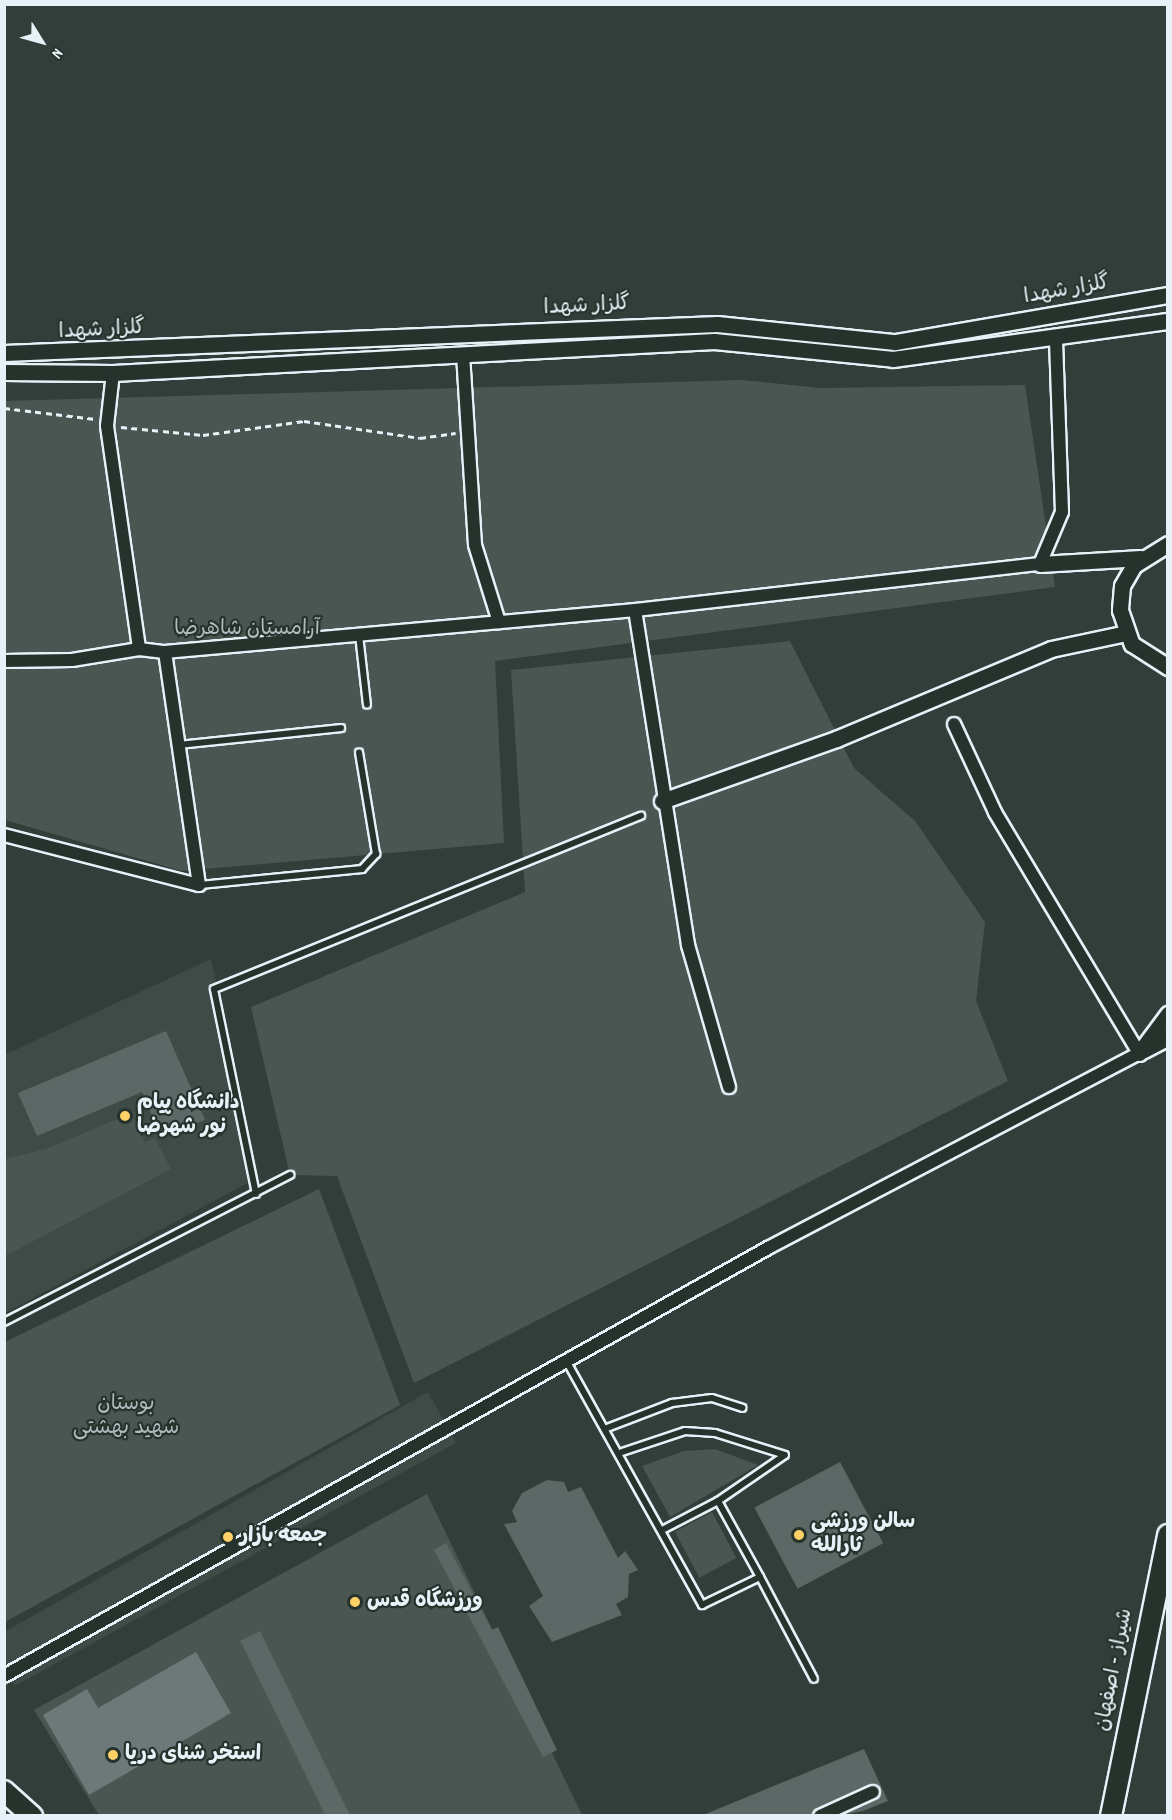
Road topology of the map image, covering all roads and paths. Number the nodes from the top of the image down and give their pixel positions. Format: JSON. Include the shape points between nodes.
{"nodes":[{"id":1,"x":1167,"y":295,"type":"edge"},
{"id":2,"x":1167,"y":321,"type":"edge"},
{"id":3,"x":650,"y":325,"type":"junction"},
{"id":4,"x":1056,"y":339,"type":"junction"},
{"id":5,"x":649,"y":344,"type":"junction"},
{"id":6,"x":4,"y":353,"type":"edge"},
{"id":7,"x":463,"y":354,"type":"junction"},
{"id":8,"x":4,"y":372,"type":"edge"},
{"id":9,"x":113,"y":373,"type":"junction"},
{"id":10,"x":4,"y":408,"type":"edge"},
{"id":11,"x":108,"y":426,"type":"junction"},
{"id":12,"x":466,"y":431,"type":"junction"},
{"id":13,"x":1167,"y":544,"type":"edge"},
{"id":14,"x":1141,"y":558,"type":"junction"},
{"id":15,"x":1040,"y":564,"type":"junction"},
{"id":16,"x":634,"y":610,"type":"junction"},
{"id":17,"x":499,"y":622,"type":"junction"},
{"id":18,"x":1126,"y":633,"type":"junction"},
{"id":19,"x":359,"y":635,"type":"junction"},
{"id":20,"x":139,"y":649,"type":"junction"},
{"id":21,"x":165,"y":652,"type":"junction"},
{"id":22,"x":4,"y":661,"type":"edge"},
{"id":23,"x":1167,"y":667,"type":"edge"},
{"id":24,"x":367,"y":705,"type":"dead end"},
{"id":25,"x":954,"y":724,"type":"dead end"},
{"id":26,"x":341,"y":728,"type":"dead end"},
{"id":27,"x":178,"y":745,"type":"junction"},
{"id":28,"x":359,"y":752,"type":"dead end"},
{"id":29,"x":662,"y":801,"type":"junction"},
{"id":30,"x":641,"y":816,"type":"dead end"},
{"id":31,"x":4,"y":835,"type":"edge"},
{"id":32,"x":199,"y":885,"type":"junction"},
{"id":33,"x":1167,"y":1014,"type":"edge"},
{"id":34,"x":1167,"y":1037,"type":"edge"},
{"id":35,"x":1139,"y":1053,"type":"junction"},
{"id":36,"x":729,"y":1087,"type":"dead end"},
{"id":37,"x":290,"y":1175,"type":"dead end"},
{"id":38,"x":256,"y":1194,"type":"junction"},
{"id":39,"x":4,"y":1322,"type":"edge"},
{"id":40,"x":568,"y":1364,"type":"junction"},
{"id":41,"x":742,"y":1408,"type":"dead end"},
{"id":42,"x":607,"y":1428,"type":"junction"},
{"id":43,"x":622,"y":1452,"type":"junction"},
{"id":44,"x":718,"y":1501,"type":"junction"},
{"id":45,"x":664,"y":1529,"type":"junction"},
{"id":46,"x":1167,"y":1535,"type":"edge"},
{"id":47,"x":760,"y":1576,"type":"junction"},
{"id":48,"x":4,"y":1676,"type":"edge"},
{"id":49,"x":814,"y":1679,"type":"dead end"},
{"id":50,"x":4,"y":1791,"type":"edge"},
{"id":51,"x":873,"y":1792,"type":"dead end"},
{"id":52,"x":32,"y":1815,"type":"edge"},
{"id":53,"x":820,"y":1815,"type":"edge"},
{"id":54,"x":1110,"y":1815,"type":"edge"}],
"edges":[{"from":1,"to":3,"type":"street","name":"گلزار شهدا","via":[[895,342],[717,324]]},
{"from":2,"to":4,"type":"street","name":"گلزار شهدا"},
{"from":3,"to":5,"type":"street"},
{"from":3,"to":6,"type":"street","name":"گلزار شهدا"},
{"from":4,"to":5,"type":"street","name":"گلزار شهدا","via":[[893,359],[714,341]]},
{"from":4,"to":15,"type":"street","via":[[1062,512]]},
{"from":5,"to":7,"type":"street","name":"گلزار شهدا"},
{"from":7,"to":9,"type":"street","name":"گلزار شهدا"},
{"from":7,"to":12,"type":"street"},
{"from":8,"to":9,"type":"street","name":"گلزار شهدا"},
{"from":9,"to":11,"type":"street"},
{"from":10,"to":11,"type":"path","via":[[98,419]]},
{"from":11,"to":12,"type":"path","via":[[202,435],[304,421],[420,438]]},
{"from":11,"to":20,"type":"street"},
{"from":12,"to":17,"type":"street","via":[[475,545]]},
{"from":13,"to":14,"type":"street"},
{"from":14,"to":15,"type":"street"},
{"from":14,"to":18,"type":"street","via":[[1120,598]]},
{"from":15,"to":16,"type":"street"},
{"from":16,"to":17,"type":"street"},
{"from":16,"to":29,"type":"street"},
{"from":17,"to":19,"type":"street"},
{"from":18,"to":23,"type":"street","via":[[1141,653]]},
{"from":18,"to":29,"type":"street","via":[[1052,649],[836,740]]},
{"from":19,"to":21,"type":"street"},
{"from":19,"to":24,"type":"lane"},
{"from":20,"to":21,"type":"street"},
{"from":20,"to":22,"type":"street","via":[[72,660]]},
{"from":21,"to":27,"type":"street"},
{"from":25,"to":35,"type":"street","via":[[994,812]]},
{"from":26,"to":27,"type":"lane"},
{"from":27,"to":32,"type":"street"},
{"from":28,"to":32,"type":"lane","via":[[376,854],[362,869]]},
{"from":29,"to":36,"type":"street","via":[[688,945]]},
{"from":30,"to":38,"type":"lane","via":[[214,989]]},
{"from":31,"to":32,"type":"street"},
{"from":33,"to":35,"type":"street"},
{"from":34,"to":35,"type":"street"},
{"from":35,"to":40,"type":"street","via":[[768,1248]]},
{"from":37,"to":38,"type":"lane"},
{"from":38,"to":39,"type":"lane"},
{"from":40,"to":42,"type":"lane"},
{"from":40,"to":48,"type":"street"},
{"from":41,"to":42,"type":"lane","via":[[712,1398],[672,1403]]},
{"from":42,"to":43,"type":"lane"},
{"from":43,"to":44,"type":"lane","via":[[685,1431],[715,1433],[785,1455]]},
{"from":43,"to":45,"type":"lane"},
{"from":44,"to":45,"type":"lane"},
{"from":44,"to":47,"type":"lane"},
{"from":45,"to":47,"type":"lane","via":[[702,1605]]},
{"from":46,"to":54,"type":"main road","name":"شیراز - اصفهان"},
{"from":47,"to":49,"type":"lane"},
{"from":50,"to":52,"type":"main road"},
{"from":51,"to":53,"type":"street"}]}
